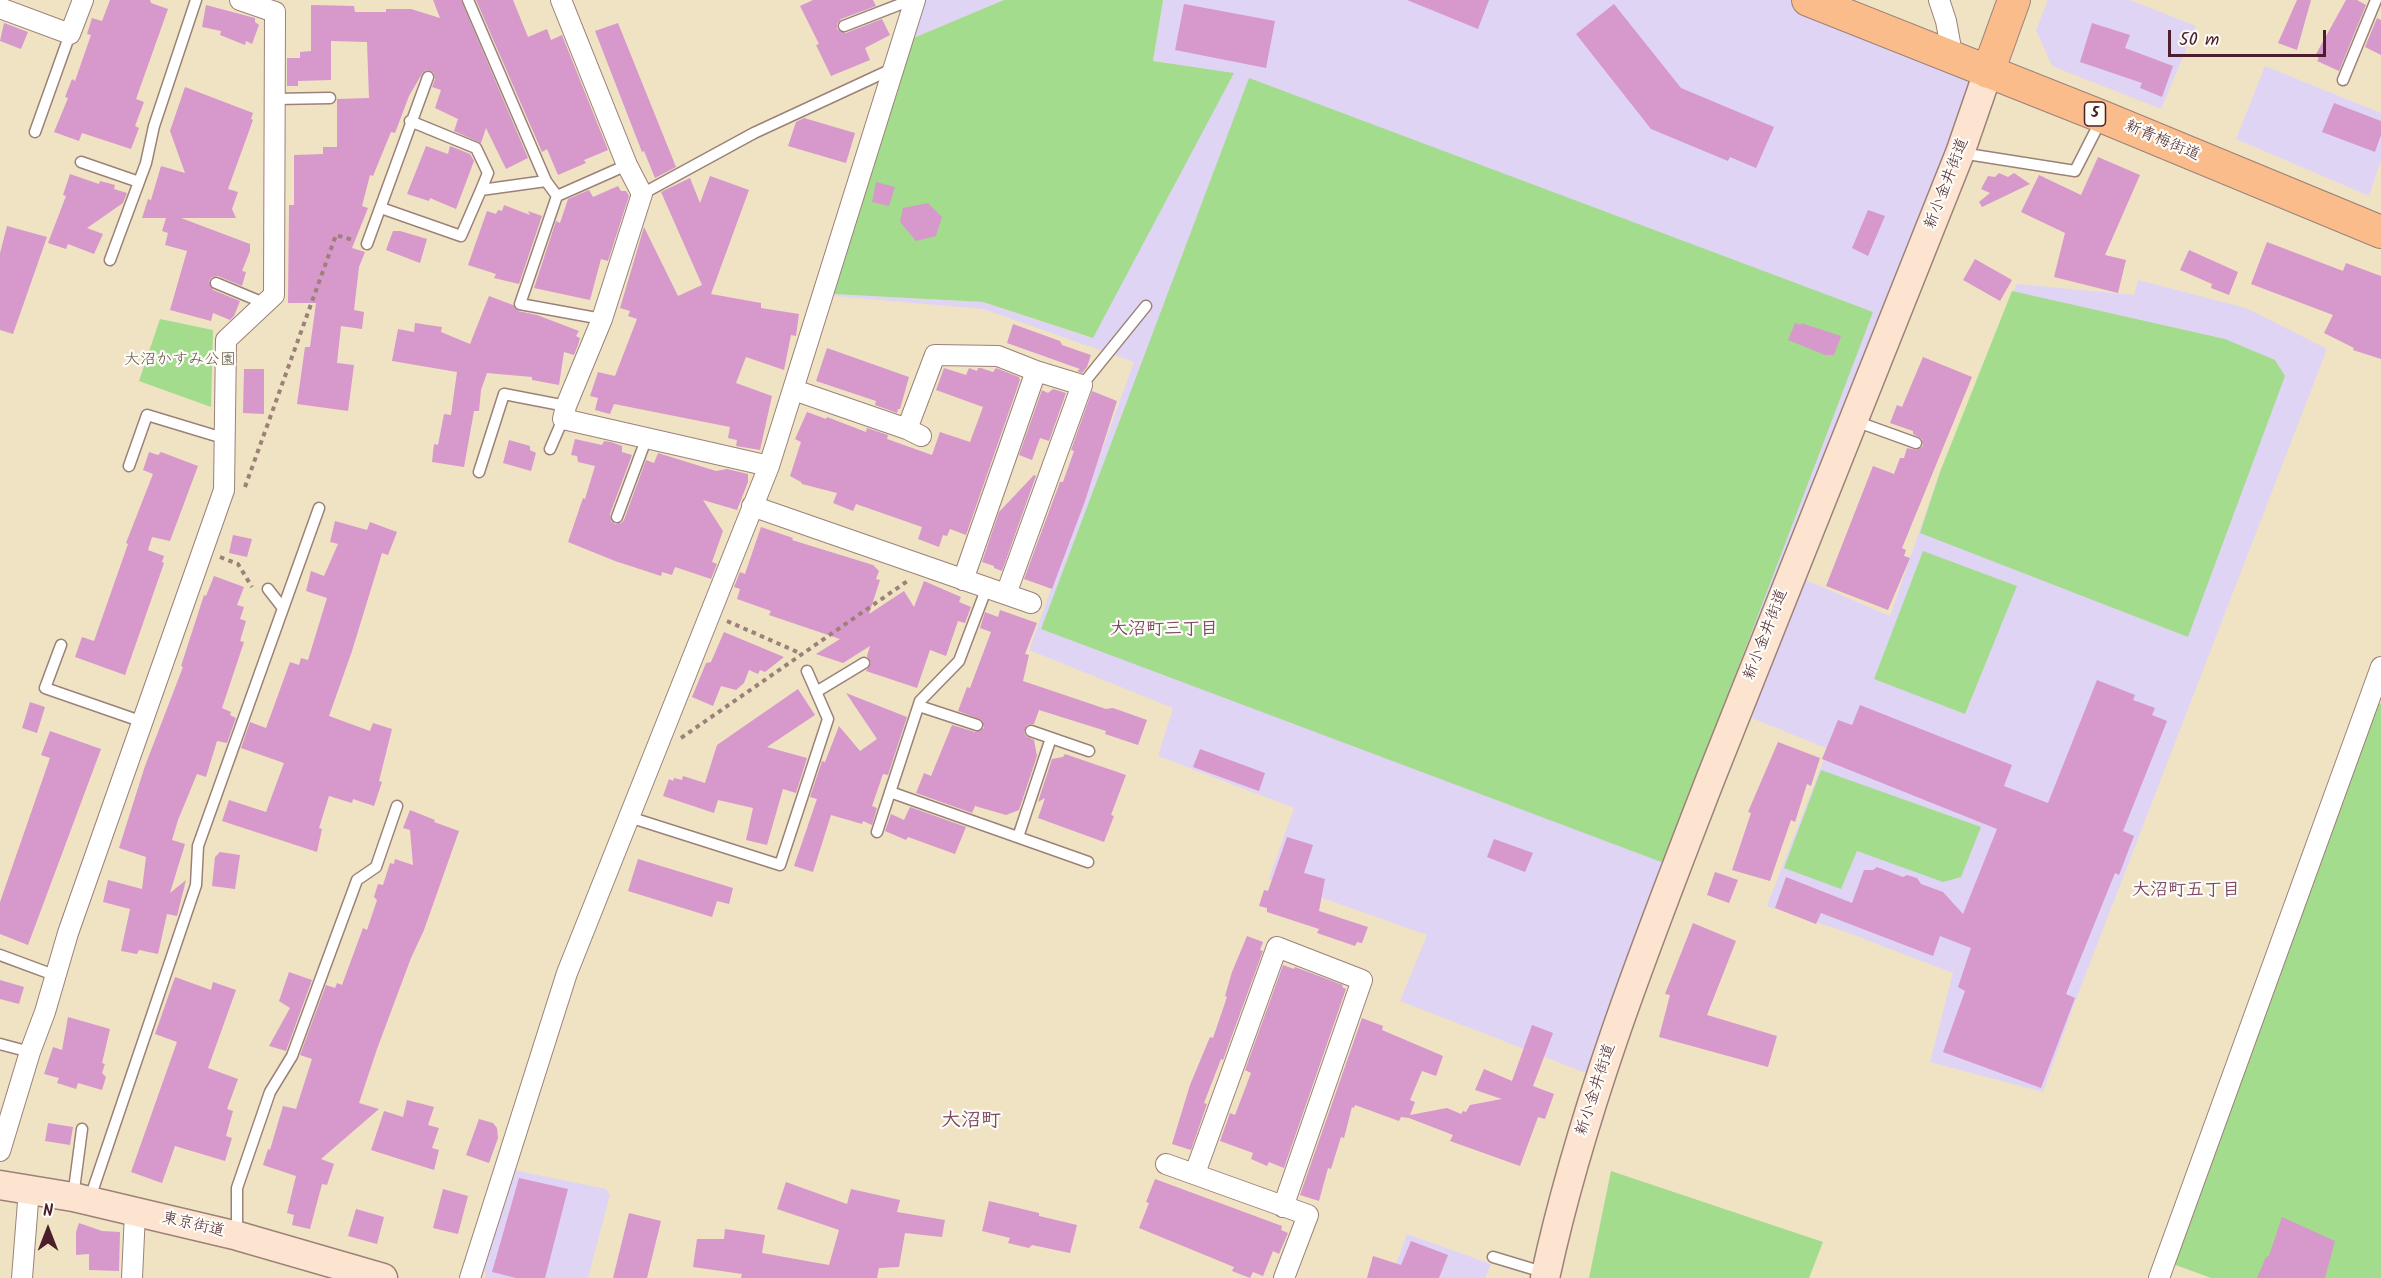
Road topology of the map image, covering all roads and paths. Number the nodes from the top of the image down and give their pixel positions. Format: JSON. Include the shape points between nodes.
{"nodes":[{"id":1,"x":83,"y":0,"type":"edge"},
{"id":2,"x":196,"y":0,"type":"edge"},
{"id":3,"x":240,"y":0,"type":"edge"},
{"id":4,"x":282,"y":0,"type":"edge"},
{"id":5,"x":468,"y":0,"type":"edge"},
{"id":6,"x":561,"y":0,"type":"edge"},
{"id":7,"x":913,"y":0,"type":"edge"},
{"id":8,"x":1808,"y":0,"type":"edge"},
{"id":9,"x":1939,"y":0,"type":"edge"},
{"id":10,"x":2014,"y":0,"type":"edge"},
{"id":11,"x":2376,"y":0,"type":"edge"},
{"id":12,"x":0,"y":8,"type":"edge"},
{"id":13,"x":262,"y":8,"type":"junction"},
{"id":14,"x":844,"y":26,"type":"dead end"},
{"id":15,"x":70,"y":34,"type":"junction"},
{"id":16,"x":1953,"y":59,"type":"junction"},
{"id":17,"x":892,"y":69,"type":"junction"},
{"id":18,"x":1988,"y":72,"type":"junction"},
{"id":19,"x":428,"y":77,"type":"dead end"},
{"id":20,"x":2343,"y":80,"type":"dead end"},
{"id":21,"x":330,"y":98,"type":"dead end"},
{"id":22,"x":275,"y":99,"type":"junction"},
{"id":23,"x":2103,"y":117,"type":"junction"},
{"id":24,"x":410,"y":122,"type":"junction"},
{"id":25,"x":35,"y":132,"type":"dead end"},
{"id":26,"x":1960,"y":153,"type":"junction"},
{"id":27,"x":81,"y":162,"type":"dead end"},
{"id":28,"x":627,"y":165,"type":"junction"},
{"id":29,"x":546,"y":181,"type":"junction"},
{"id":30,"x":139,"y":182,"type":"junction"},
{"id":31,"x":481,"y":190,"type":"junction"},
{"id":32,"x":642,"y":194,"type":"junction"},
{"id":33,"x":557,"y":196,"type":"junction"},
{"id":34,"x":381,"y":208,"type":"junction"},
{"id":35,"x":2381,"y":232,"type":"edge"},
{"id":36,"x":367,"y":244,"type":"joint"},
{"id":37,"x":110,"y":260,"type":"dead end"},
{"id":38,"x":216,"y":283,"type":"dead end"},
{"id":39,"x":264,"y":303,"type":"junction"},
{"id":40,"x":1146,"y":306,"type":"dead end"},
{"id":41,"x":602,"y":319,"type":"junction"},
{"id":42,"x":1036,"y":371,"type":"junction"},
{"id":43,"x":1082,"y":385,"type":"junction"},
{"id":44,"x":794,"y":390,"type":"junction"},
{"id":45,"x":565,"y":413,"type":"junction"},
{"id":46,"x":1854,"y":421,"type":"junction"},
{"id":47,"x":647,"y":437,"type":"junction"},
{"id":48,"x":223,"y":438,"type":"junction"},
{"id":49,"x":1916,"y":443,"type":"dead end"},
{"id":50,"x":550,"y":449,"type":"dead end"},
{"id":51,"x":129,"y":466,"type":"dead end"},
{"id":52,"x":769,"y":466,"type":"junction"},
{"id":53,"x":479,"y":472,"type":"dead end"},
{"id":54,"x":244,"y":490,"type":"dead end"},
{"id":55,"x":753,"y":506,"type":"junction"},
{"id":56,"x":318,"y":508,"type":"dead end"},
{"id":57,"x":617,"y":517,"type":"dead end"},
{"id":58,"x":224,"y":546,"type":"dead end"},
{"id":59,"x":927,"y":568,"type":"junction"},
{"id":60,"x":963,"y":580,"type":"junction"},
{"id":61,"x":987,"y":587,"type":"junction"},
{"id":62,"x":268,"y":589,"type":"joint"},
{"id":63,"x":1006,"y":594,"type":"junction"},
{"id":64,"x":1031,"y":603,"type":"dead end"},
{"id":65,"x":282,"y":607,"type":"junction"},
{"id":66,"x":710,"y":614,"type":"junction"},
{"id":67,"x":61,"y":645,"type":"dead end"},
{"id":68,"x":803,"y":654,"type":"junction"},
{"id":69,"x":864,"y":663,"type":"dead end"},
{"id":70,"x":2381,"y":667,"type":"edge"},
{"id":71,"x":807,"y":671,"type":"dead end"},
{"id":72,"x":2377,"y":689,"type":"edge"},
{"id":73,"x":816,"y":692,"type":"junction"},
{"id":74,"x":919,"y":706,"type":"junction"},
{"id":75,"x":143,"y":722,"type":"junction"},
{"id":76,"x":977,"y":725,"type":"dead end"},
{"id":77,"x":1031,"y":731,"type":"dead end"},
{"id":78,"x":1051,"y":738,"type":"junction"},
{"id":79,"x":1089,"y":751,"type":"dead end"},
{"id":80,"x":651,"y":759,"type":"junction"},
{"id":81,"x":890,"y":792,"type":"junction"},
{"id":82,"x":397,"y":806,"type":"dead end"},
{"id":83,"x":629,"y":817,"type":"junction"},
{"id":84,"x":877,"y":832,"type":"dead end"},
{"id":85,"x":1018,"y":837,"type":"junction"},
{"id":86,"x":1088,"y":862,"type":"dead end"},
{"id":87,"x":0,"y":955,"type":"edge"},
{"id":88,"x":54,"y":975,"type":"junction"},
{"id":89,"x":0,"y":1044,"type":"edge"},
{"id":90,"x":30,"y":1052,"type":"junction"},
{"id":91,"x":82,"y":1129,"type":"dead end"},
{"id":92,"x":0,"y":1151,"type":"edge"},
{"id":93,"x":1166,"y":1164,"type":"dead end"},
{"id":94,"x":1195,"y":1173,"type":"junction"},
{"id":95,"x":0,"y":1185,"type":"edge"},
{"id":96,"x":29,"y":1189,"type":"junction"},
{"id":97,"x":81,"y":1199,"type":"junction"},
{"id":98,"x":1282,"y":1207,"type":"junction"},
{"id":99,"x":135,"y":1213,"type":"junction"},
{"id":100,"x":238,"y":1236,"type":"junction"},
{"id":101,"x":1493,"y":1257,"type":"dead end"},
{"id":102,"x":1546,"y":1276,"type":"edge"},
{"id":103,"x":22,"y":1278,"type":"edge"},
{"id":104,"x":132,"y":1278,"type":"edge"},
{"id":105,"x":383,"y":1278,"type":"edge"},
{"id":106,"x":470,"y":1278,"type":"edge"},
{"id":107,"x":1284,"y":1278,"type":"edge"},
{"id":108,"x":2159,"y":1278,"type":"edge"}],
"edges":[{"from":1,"to":15,"type":"street"},
{"from":2,"to":30,"type":"lane"},
{"from":3,"to":13,"type":"street"},
{"from":4,"to":13,"type":"lane"},
{"from":5,"to":29,"type":"lane"},
{"from":6,"to":28,"type":"street"},
{"from":7,"to":14,"type":"lane"},
{"from":7,"to":17,"type":"street"},
{"from":8,"to":16,"type":"main road","name":"新青梅街道","number":"5"},
{"from":9,"to":16,"type":"street"},
{"from":10,"to":18,"type":"main road","name":"新小金井街道"},
{"from":11,"to":20,"type":"lane"},
{"from":12,"to":15,"type":"street"},
{"from":13,"to":22,"type":"street","via":[[275,12]]},
{"from":15,"to":25,"type":"lane"},
{"from":16,"to":18,"type":"main road","name":"新青梅街道","number":"5"},
{"from":17,"to":32,"type":"lane","via":[[754,133]]},
{"from":17,"to":44,"type":"street"},
{"from":18,"to":23,"type":"main road","name":"新青梅街道","number":"5"},
{"from":18,"to":26,"type":"main road","name":"新小金井街道"},
{"from":19,"to":24,"type":"lane"},
{"from":21,"to":22,"type":"lane"},
{"from":22,"to":39,"type":"street","via":[[274,295]]},
{"from":23,"to":26,"type":"lane","via":[[2075,171]]},
{"from":23,"to":35,"type":"main road","name":"新青梅街道","number":"5"},
{"from":24,"to":31,"type":"lane","via":[[476,148],[488,173]]},
{"from":24,"to":34,"type":"lane"},
{"from":26,"to":46,"type":"main road","name":"新小金井街道"},
{"from":27,"to":30,"type":"lane"},
{"from":28,"to":32,"type":"street"},
{"from":28,"to":33,"type":"lane"},
{"from":29,"to":31,"type":"lane"},
{"from":29,"to":33,"type":"lane"},
{"from":30,"to":37,"type":"lane"},
{"from":31,"to":34,"type":"lane","via":[[460,236]]},
{"from":32,"to":41,"type":"street"},
{"from":33,"to":41,"type":"lane","via":[[520,304]]},
{"from":34,"to":36,"type":"lane"},
{"from":36,"to":54,"type":"path","via":[[336,235]]},
{"from":38,"to":39,"type":"lane"},
{"from":39,"to":48,"type":"street","via":[[226,340]]},
{"from":40,"to":43,"type":"lane"},
{"from":41,"to":45,"type":"street"},
{"from":42,"to":43,"type":"street"},
{"from":42,"to":44,"type":"street","via":[[998,356],[935,355],[914,432]]},
{"from":42,"to":60,"type":"street"},
{"from":43,"to":63,"type":"street"},
{"from":44,"to":52,"type":"street"},
{"from":45,"to":47,"type":"street"},
{"from":45,"to":50,"type":"lane"},
{"from":45,"to":53,"type":"lane","via":[[504,394]]},
{"from":46,"to":49,"type":"lane"},
{"from":46,"to":102,"type":"main road","name":"新小金井街道","via":[[1679,860],[1603,1067],[1576,1152]]},
{"from":47,"to":52,"type":"street"},
{"from":47,"to":57,"type":"lane"},
{"from":48,"to":51,"type":"lane","via":[[147,415]]},
{"from":48,"to":75,"type":"street","via":[[224,490]]},
{"from":52,"to":55,"type":"street"},
{"from":55,"to":59,"type":"street"},
{"from":55,"to":66,"type":"street"},
{"from":56,"to":65,"type":"lane"},
{"from":58,"to":62,"type":"path","via":[[220,557],[238,564],[253,588]]},
{"from":59,"to":60,"type":"street"},
{"from":59,"to":68,"type":"path"},
{"from":60,"to":61,"type":"street"},
{"from":61,"to":63,"type":"street"},
{"from":61,"to":74,"type":"lane","via":[[960,661]]},
{"from":62,"to":65,"type":"lane"},
{"from":63,"to":64,"type":"street"},
{"from":65,"to":97,"type":"lane","via":[[198,846],[196,885]]},
{"from":66,"to":68,"type":"path"},
{"from":66,"to":80,"type":"street"},
{"from":67,"to":75,"type":"lane","via":[[45,688]]},
{"from":68,"to":80,"type":"path"},
{"from":69,"to":73,"type":"lane"},
{"from":70,"to":72,"type":"street"},
{"from":71,"to":73,"type":"lane"},
{"from":72,"to":108,"type":"street"},
{"from":73,"to":83,"type":"lane","via":[[828,719],[780,865]]},
{"from":74,"to":76,"type":"lane"},
{"from":74,"to":81,"type":"lane"},
{"from":75,"to":88,"type":"street"},
{"from":77,"to":78,"type":"lane"},
{"from":78,"to":79,"type":"lane"},
{"from":78,"to":85,"type":"lane"},
{"from":80,"to":83,"type":"street"},
{"from":81,"to":84,"type":"lane"},
{"from":81,"to":85,"type":"lane"},
{"from":82,"to":100,"type":"lane","via":[[376,867],[357,880],[292,1056],[270,1092],[237,1188]]},
{"from":83,"to":106,"type":"street","via":[[567,973]]},
{"from":85,"to":86,"type":"lane"},
{"from":87,"to":88,"type":"lane"},
{"from":88,"to":90,"type":"street"},
{"from":89,"to":90,"type":"lane"},
{"from":90,"to":92,"type":"street"},
{"from":91,"to":97,"type":"lane"},
{"from":93,"to":94,"type":"street"},
{"from":94,"to":98,"type":"street"},
{"from":94,"to":98,"type":"street","via":[[1277,947],[1362,980]]},
{"from":95,"to":96,"type":"main road","name":"東京街道"},
{"from":96,"to":97,"type":"main road","name":"東京街道"},
{"from":96,"to":103,"type":"street"},
{"from":97,"to":99,"type":"main road","name":"東京街道"},
{"from":98,"to":107,"type":"street","via":[[1308,1215]]},
{"from":99,"to":100,"type":"main road","name":"東京街道"},
{"from":99,"to":104,"type":"street"},
{"from":100,"to":105,"type":"main road","name":"東京街道"},
{"from":101,"to":102,"type":"lane"}]}
